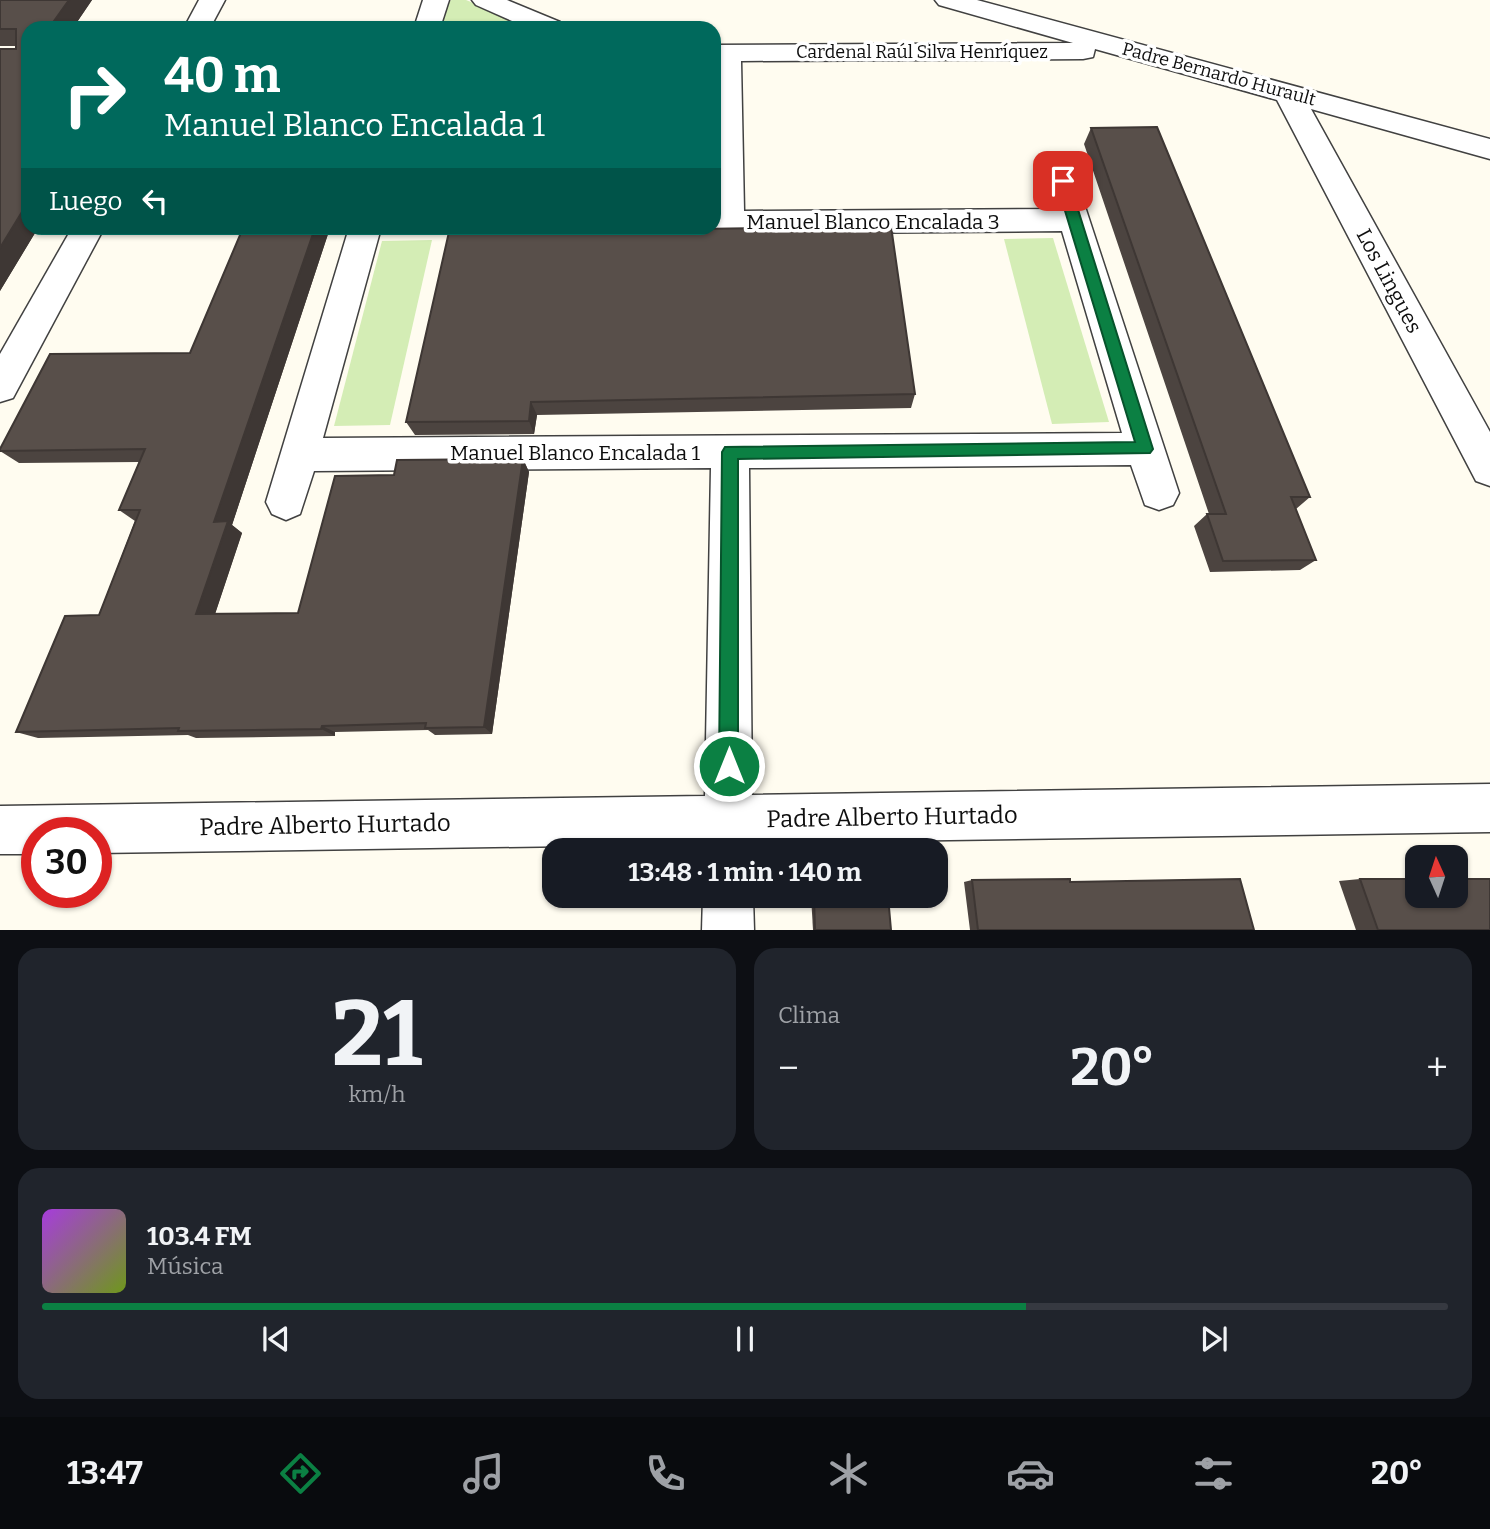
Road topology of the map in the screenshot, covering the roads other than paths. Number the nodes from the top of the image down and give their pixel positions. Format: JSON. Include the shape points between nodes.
{"nodes":[{"id":1,"x":212,"y":0,"type":"edge"},
{"id":2,"x":436,"y":0,"type":"edge"},
{"id":3,"x":485,"y":0,"type":"edge"},
{"id":4,"x":948,"y":0,"type":"edge"},
{"id":5,"x":201,"y":21,"type":"edge"},
{"id":6,"x":429,"y":21,"type":"edge"},
{"id":7,"x":534,"y":21,"type":"edge"},
{"id":8,"x":1130,"y":51,"type":"junction"},
{"id":9,"x":721,"y":53,"type":"edge"},
{"id":10,"x":1288,"y":93,"type":"junction"},
{"id":11,"x":1490,"y":149,"type":"edge"},
{"id":12,"x":1063,"y":181,"type":"dead end"},
{"id":13,"x":1075,"y":220,"type":"junction"},
{"id":14,"x":721,"y":223,"type":"edge"},
{"id":15,"x":84,"y":235,"type":"edge"},
{"id":16,"x":363,"y":235,"type":"edge"},
{"id":17,"x":0,"y":387,"type":"edge"},
{"id":18,"x":1145,"y":449,"type":"junction"},
{"id":19,"x":730,"y":452,"type":"junction"},
{"id":20,"x":300,"y":455,"type":"junction"},
{"id":21,"x":1490,"y":469,"type":"edge"},
{"id":22,"x":1159,"y":493,"type":"dead end"},
{"id":23,"x":286,"y":502,"type":"dead end"},
{"id":24,"x":1490,"y":808,"type":"edge"},
{"id":25,"x":0,"y":830,"type":"edge"},
{"id":26,"x":728,"y":835,"type":"edge"},
{"id":27,"x":728,"y":908,"type":"edge"},
{"id":28,"x":728,"y":930,"type":"edge"}],
"edges":[{"from":1,"to":5,"type":"street"},
{"from":2,"to":6,"type":"street"},
{"from":3,"to":7,"type":"street"},
{"from":4,"to":8,"type":"street","name":"Padre Bernardo Hurault"},
{"from":8,"to":9,"type":"street","name":"Cardenal Raúl Silva Henríquez"},
{"from":8,"to":10,"type":"street","name":"Padre Bernardo Hurault"},
{"from":10,"to":11,"type":"street","name":"Padre Bernardo Hurault"},
{"from":10,"to":21,"type":"street","name":"Los Lingues"},
{"from":12,"to":13,"type":"street"},
{"from":13,"to":14,"type":"street","name":"Manuel Blanco Encalada 3"},
{"from":13,"to":18,"type":"street"},
{"from":15,"to":17,"type":"street"},
{"from":16,"to":20,"type":"street"},
{"from":18,"to":19,"type":"street","name":"Manuel Blanco Encalada 1"},
{"from":18,"to":22,"type":"street"},
{"from":19,"to":20,"type":"street","name":"Manuel Blanco Encalada 1"},
{"from":19,"to":26,"type":"street"},
{"from":20,"to":23,"type":"street"},
{"from":24,"to":26,"type":"street","name":"Padre Alberto Hurtado"},
{"from":25,"to":26,"type":"street","name":"Padre Alberto Hurtado"},
{"from":27,"to":28,"type":"street"}]}
